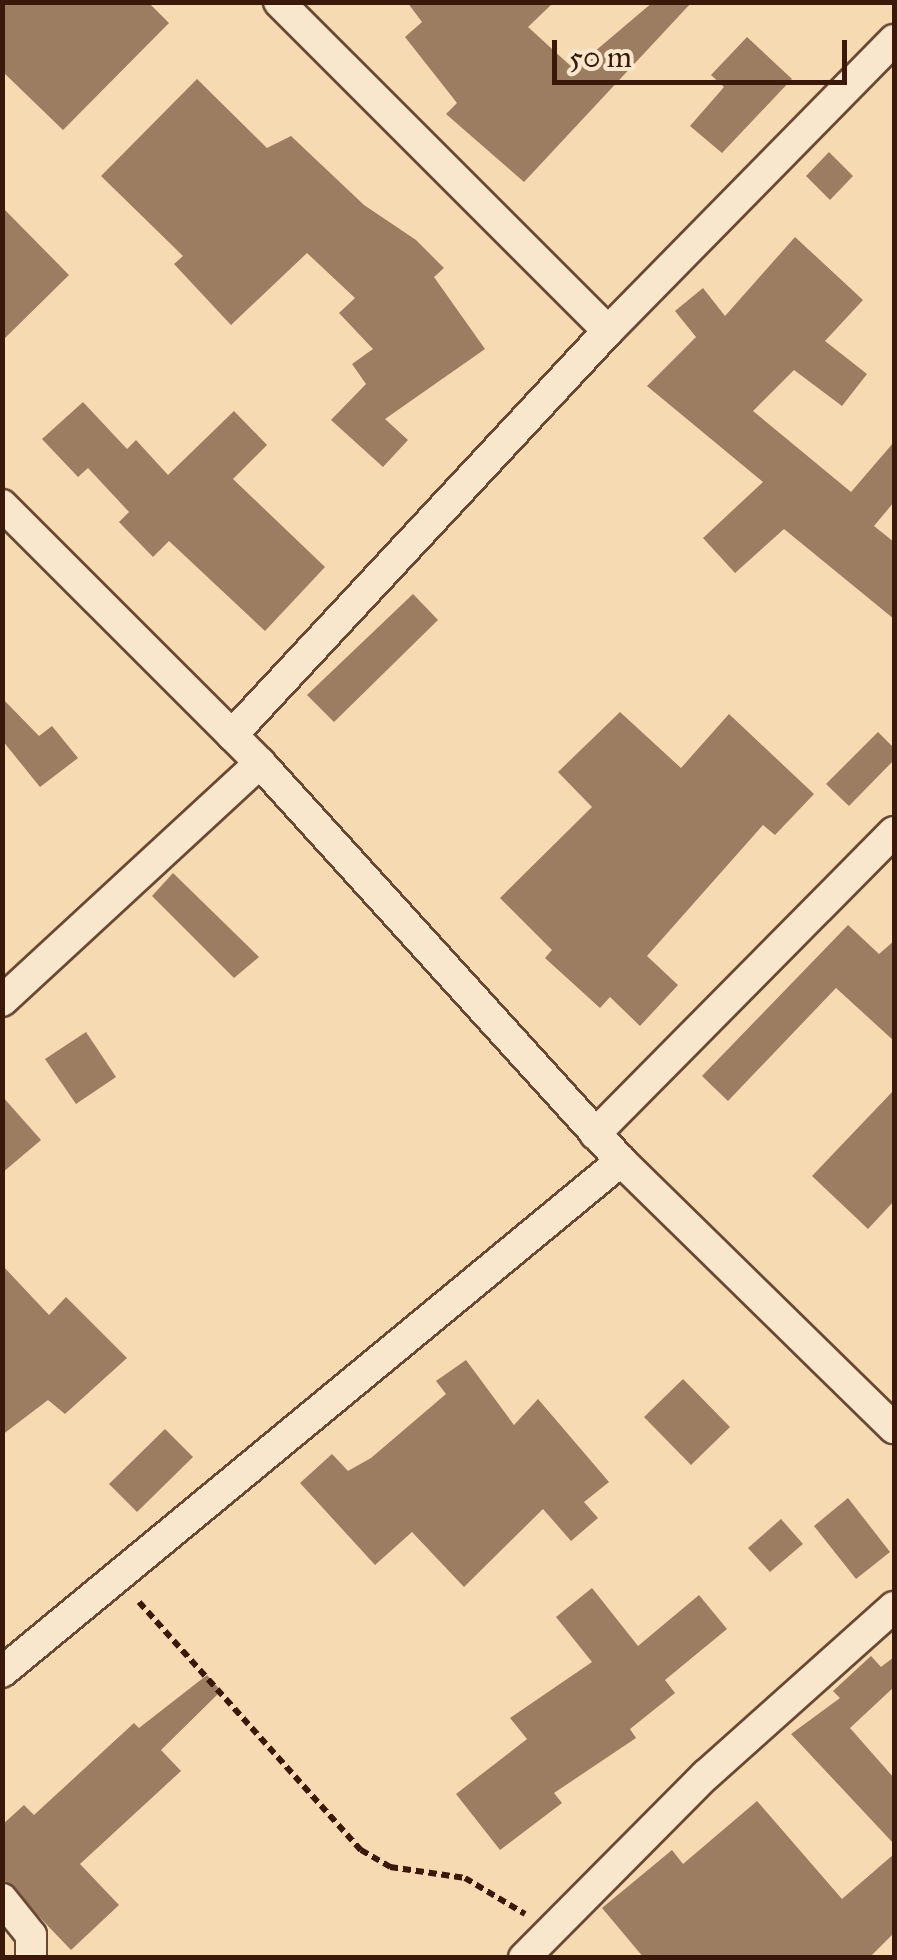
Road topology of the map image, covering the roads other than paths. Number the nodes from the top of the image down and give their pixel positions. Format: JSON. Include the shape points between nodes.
{"nodes":[{"id":1,"x":279,"y":2,"type":"edge"},
{"id":2,"x":894,"y":40,"type":"edge"},
{"id":3,"x":608,"y":332,"type":"junction"},
{"id":4,"x":2,"y":505,"type":"edge"},
{"id":5,"x":232,"y":736,"type":"junction"},
{"id":6,"x":260,"y":763,"type":"junction"},
{"id":7,"x":894,"y":832,"type":"edge"},
{"id":8,"x":2,"y":1001,"type":"edge"},
{"id":9,"x":595,"y":1134,"type":"junction"},
{"id":10,"x":621,"y":1161,"type":"junction"},
{"id":11,"x":894,"y":1428,"type":"edge"},
{"id":12,"x":894,"y":1607,"type":"edge"},
{"id":13,"x":2,"y":1672,"type":"edge"},
{"id":14,"x":2,"y":1899,"type":"edge"},
{"id":15,"x":31,"y":1958,"type":"edge"},
{"id":16,"x":524,"y":1958,"type":"edge"}],
"edges":[{"from":1,"to":3,"type":"street"},
{"from":2,"to":3,"type":"street"},
{"from":3,"to":5,"type":"street"},
{"from":4,"to":5,"type":"street"},
{"from":5,"to":6,"type":"street"},
{"from":6,"to":8,"type":"street"},
{"from":6,"to":9,"type":"street"},
{"from":7,"to":9,"type":"street"},
{"from":9,"to":10,"type":"street"},
{"from":10,"to":11,"type":"street"},
{"from":10,"to":13,"type":"street"},
{"from":12,"to":16,"type":"street","via":[[547,1926]]},
{"from":14,"to":15,"type":"street","via":[[30,1936]]}]}
